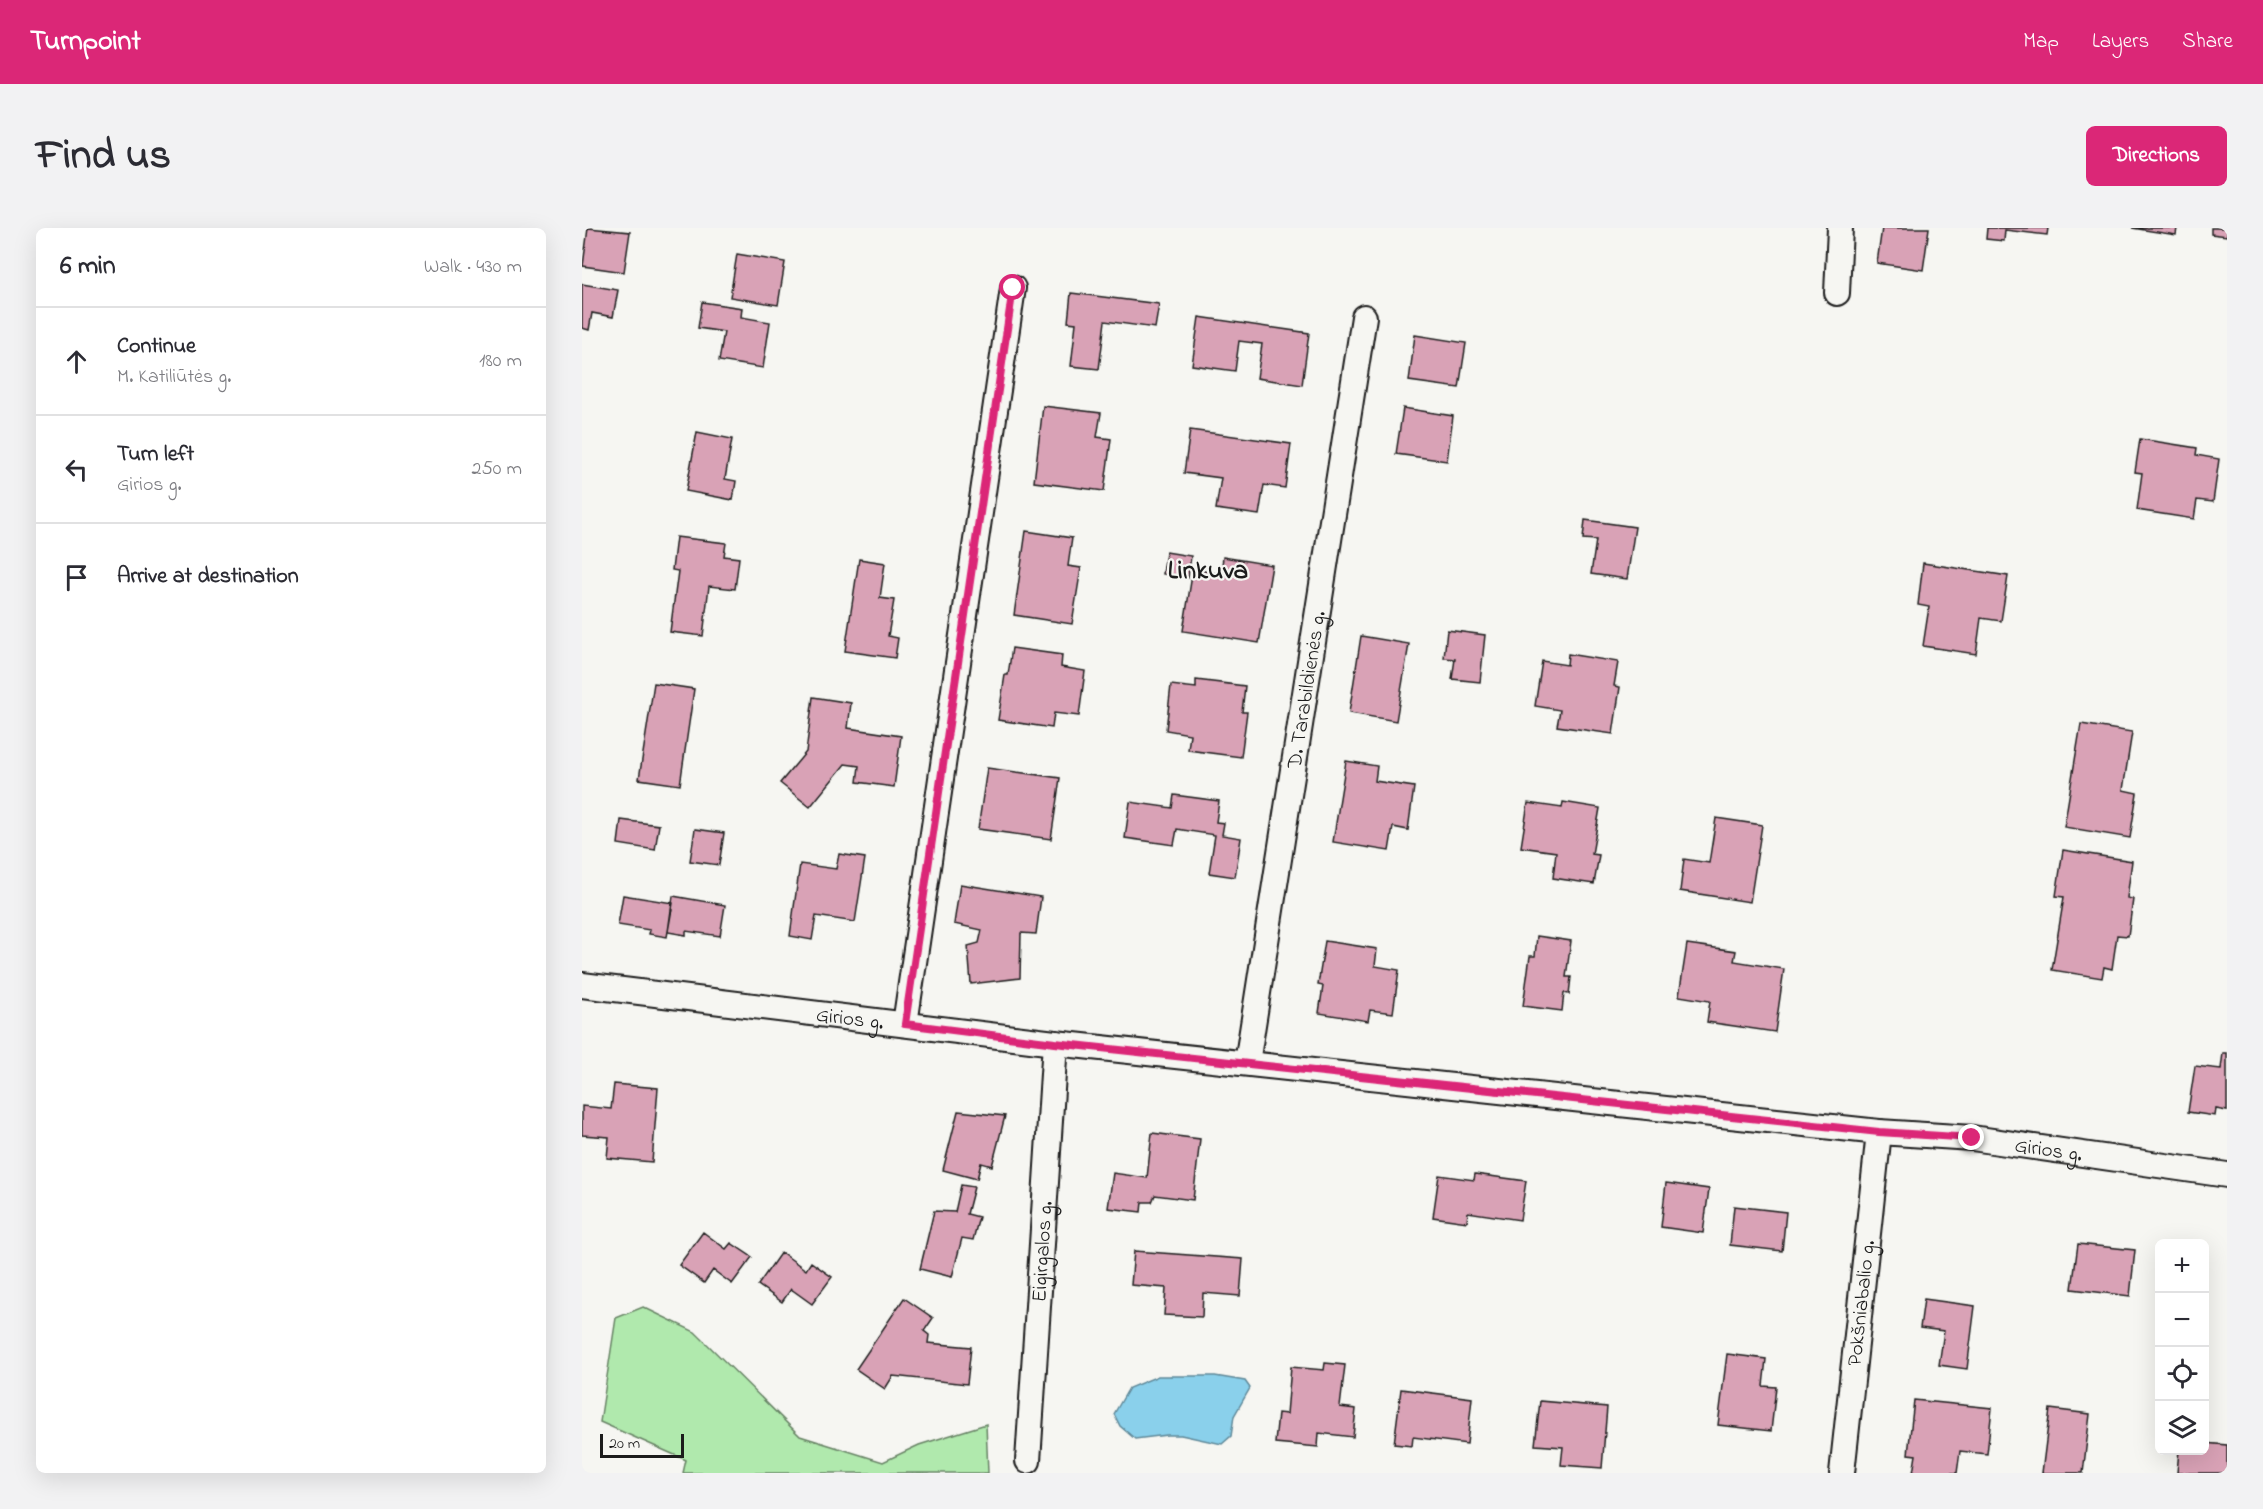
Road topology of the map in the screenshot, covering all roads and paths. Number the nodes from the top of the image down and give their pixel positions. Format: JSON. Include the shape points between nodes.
{"nodes":[{"id":1,"x":1840,"y":228,"type":"edge"},
{"id":2,"x":1013,"y":288,"type":"dead end"},
{"id":3,"x":1837,"y":293,"type":"dead end"},
{"id":4,"x":1364,"y":317,"type":"dead end"},
{"id":5,"x":582,"y":985,"type":"edge"},
{"id":6,"x":905,"y":1024,"type":"junction"},
{"id":7,"x":1055,"y":1043,"type":"junction"},
{"id":8,"x":1247,"y":1063,"type":"junction"},
{"id":9,"x":1879,"y":1132,"type":"junction"},
{"id":10,"x":2227,"y":1175,"type":"edge"},
{"id":11,"x":1028,"y":1461,"type":"dead end"},
{"id":12,"x":1842,"y":1473,"type":"edge"}],
"edges":[{"from":1,"to":3,"type":"street"},
{"from":2,"to":6,"type":"street"},
{"from":4,"to":8,"type":"street","name":"D. Tarabildienės g."},
{"from":5,"to":6,"type":"street","name":"Girios g."},
{"from":6,"to":7,"type":"street","name":"Girios g."},
{"from":7,"to":8,"type":"street","name":"Girios g."},
{"from":7,"to":11,"type":"street","name":"Eigirgalos g."},
{"from":8,"to":9,"type":"street","name":"Girios g."},
{"from":9,"to":10,"type":"street","name":"Girios g.","via":[[1972,1138]]},
{"from":9,"to":12,"type":"street","name":"Pokšniabalio g."}]}
